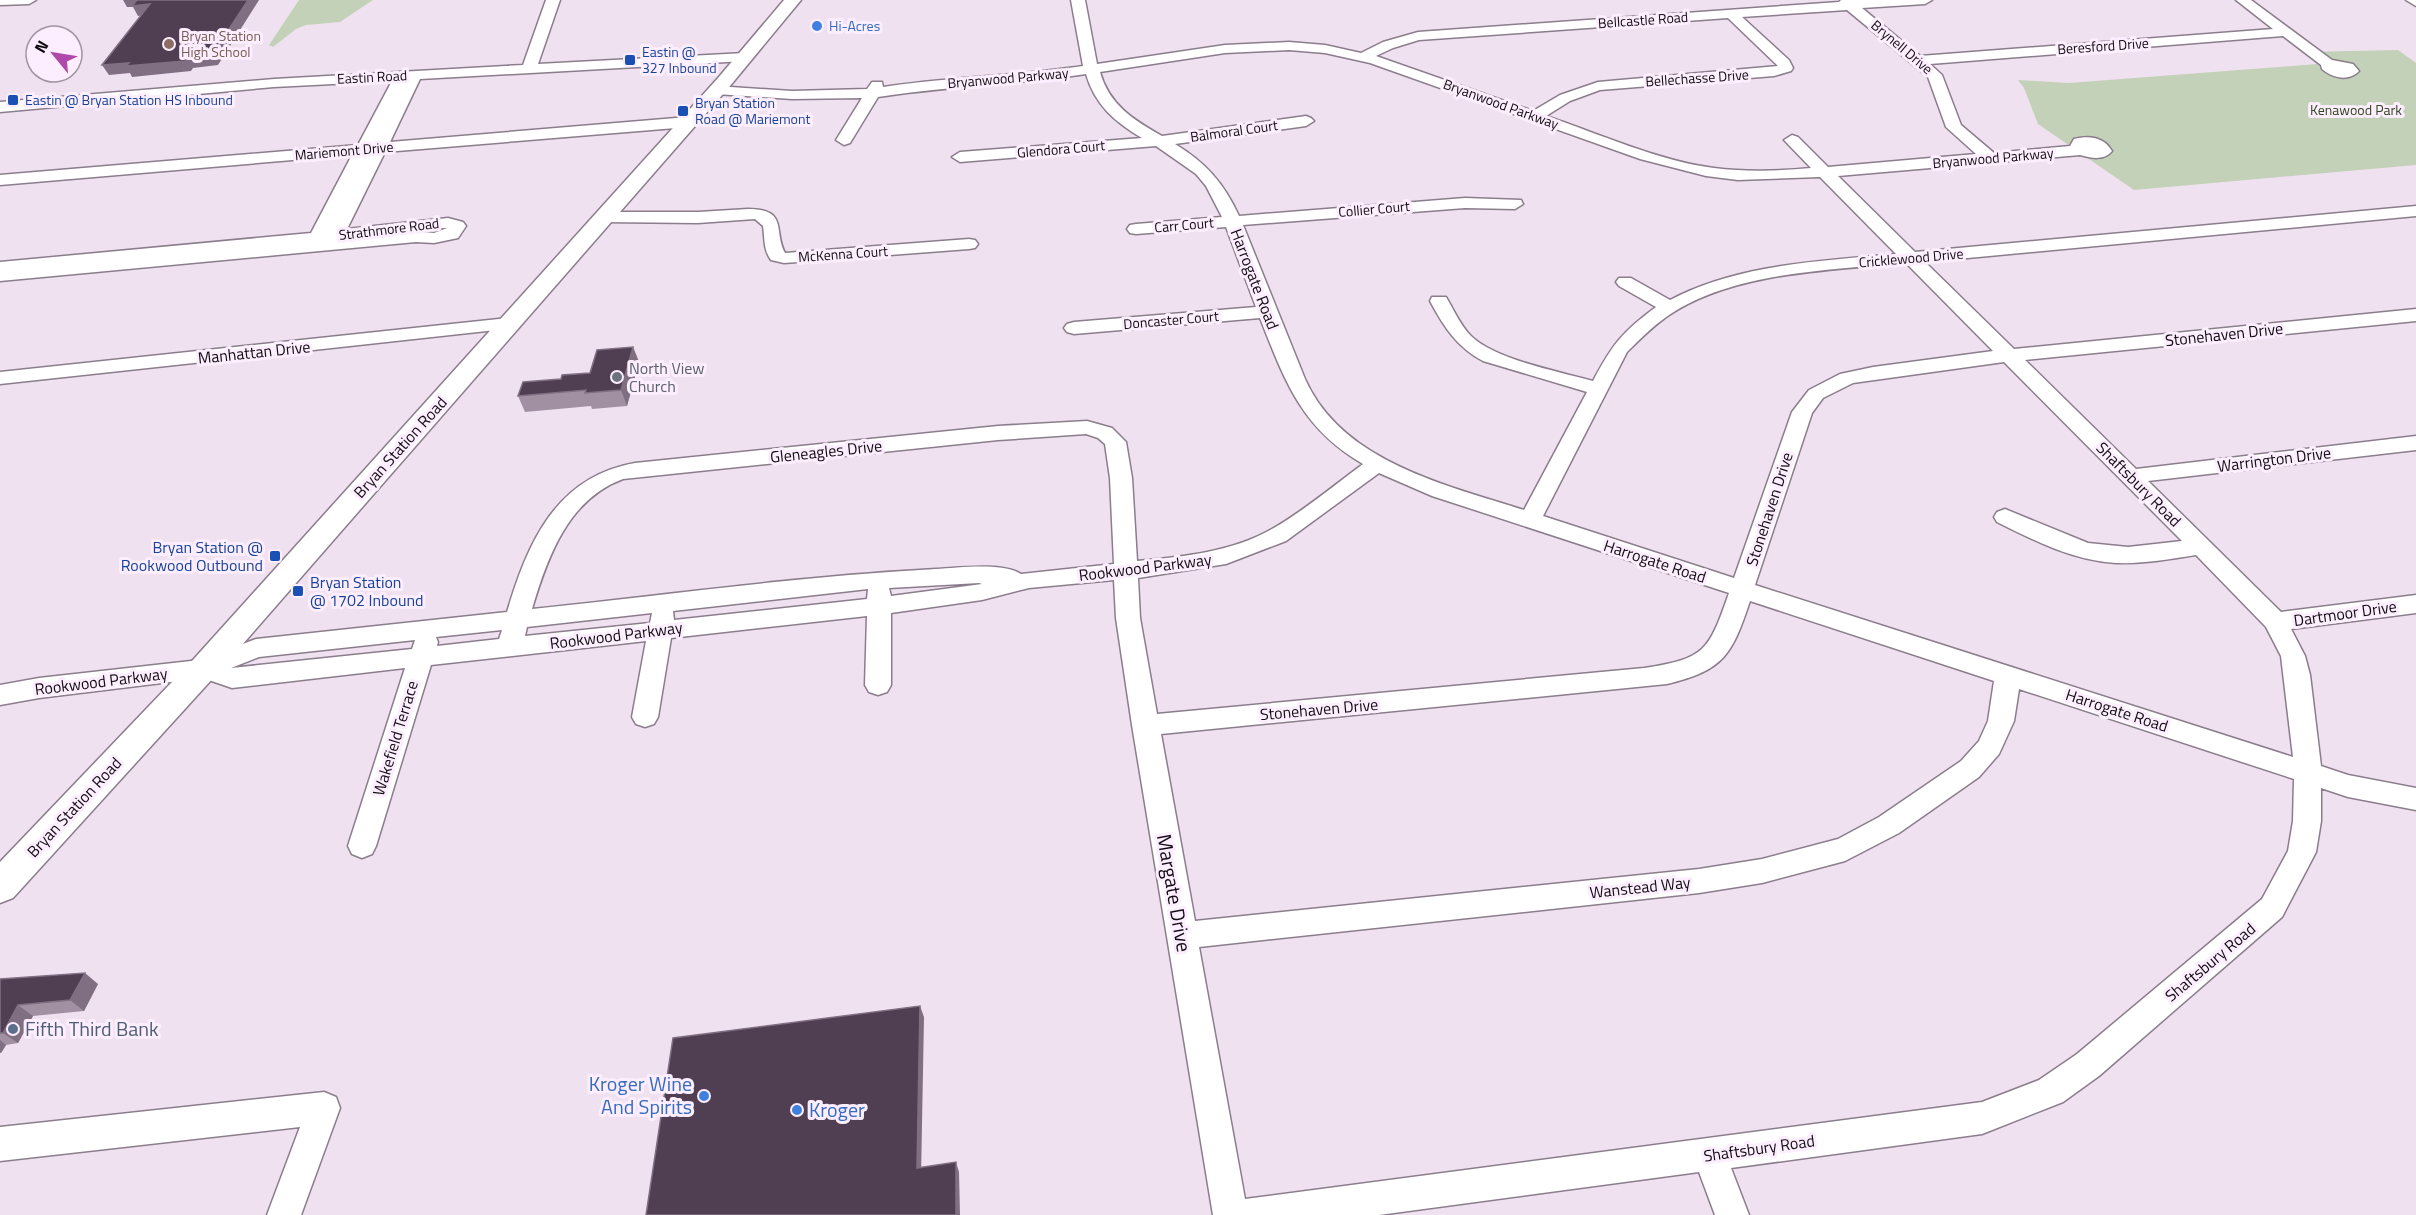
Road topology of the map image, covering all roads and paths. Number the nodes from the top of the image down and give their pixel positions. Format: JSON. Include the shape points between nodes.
{"nodes":[{"id":1,"x":29,"y":0,"type":"edge"},
{"id":2,"x":553,"y":0,"type":"edge"},
{"id":3,"x":793,"y":0,"type":"edge"},
{"id":4,"x":1078,"y":0,"type":"edge"},
{"id":5,"x":1925,"y":0,"type":"edge"},
{"id":6,"x":2243,"y":0,"type":"edge"},
{"id":7,"x":5,"y":1,"type":"edge"},
{"id":8,"x":1847,"y":3,"type":"edge"},
{"id":9,"x":0,"y":11,"type":"edge"},
{"id":10,"x":1731,"y":14,"type":"junction"},
{"id":11,"x":2286,"y":32,"type":"junction"},
{"id":12,"x":745,"y":57,"type":"junction"},
{"id":13,"x":1364,"y":57,"type":"junction"},
{"id":14,"x":1920,"y":60,"type":"junction"},
{"id":15,"x":2329,"y":64,"type":"dead end"},
{"id":16,"x":529,"y":69,"type":"junction"},
{"id":17,"x":1093,"y":69,"type":"junction"},
{"id":18,"x":408,"y":75,"type":"junction"},
{"id":19,"x":720,"y":86,"type":"junction"},
{"id":20,"x":875,"y":89,"type":"junction"},
{"id":21,"x":0,"y":107,"type":"edge"},
{"id":22,"x":1535,"y":116,"type":"junction"},
{"id":23,"x":1306,"y":121,"type":"dead end"},
{"id":24,"x":685,"y":125,"type":"junction"},
{"id":25,"x":844,"y":140,"type":"dead end"},
{"id":26,"x":1792,"y":140,"type":"dead end"},
{"id":27,"x":1161,"y":141,"type":"junction"},
{"id":28,"x":2082,"y":150,"type":"dead end"},
{"id":29,"x":369,"y":152,"type":"junction"},
{"id":30,"x":960,"y":157,"type":"dead end"},
{"id":31,"x":1990,"y":158,"type":"junction"},
{"id":32,"x":1825,"y":173,"type":"junction"},
{"id":33,"x":106,"y":175,"type":"junction"},
{"id":34,"x":0,"y":180,"type":"edge"},
{"id":35,"x":0,"y":188,"type":"edge"},
{"id":36,"x":1515,"y":204,"type":"dead end"},
{"id":37,"x":2416,"y":211,"type":"edge"},
{"id":38,"x":604,"y":217,"type":"junction"},
{"id":39,"x":1233,"y":221,"type":"junction"},
{"id":40,"x":1136,"y":229,"type":"dead end"},
{"id":41,"x":324,"y":240,"type":"junction"},
{"id":42,"x":969,"y":244,"type":"dead end"},
{"id":43,"x":1912,"y":259,"type":"junction"},
{"id":44,"x":0,"y":267,"type":"edge"},
{"id":45,"x":0,"y":276,"type":"edge"},
{"id":46,"x":1625,"y":282,"type":"dead end"},
{"id":47,"x":1439,"y":301,"type":"dead end"},
{"id":48,"x":1669,"y":306,"type":"junction"},
{"id":49,"x":1267,"y":312,"type":"junction"},
{"id":50,"x":2416,"y":315,"type":"edge"},
{"id":51,"x":508,"y":324,"type":"junction"},
{"id":52,"x":1074,"y":328,"type":"dead end"},
{"id":53,"x":2011,"y":355,"type":"junction"},
{"id":54,"x":0,"y":378,"type":"edge"},
{"id":55,"x":1598,"y":389,"type":"junction"},
{"id":56,"x":2416,"y":443,"type":"edge"},
{"id":57,"x":1377,"y":464,"type":"junction"},
{"id":58,"x":2132,"y":476,"type":"junction"},
{"id":59,"x":2005,"y":517,"type":"dead end"},
{"id":60,"x":1530,"y":520,"type":"junction"},
{"id":61,"x":2202,"y":546,"type":"junction"},
{"id":62,"x":1126,"y":570,"type":"junction"},
{"id":63,"x":1029,"y":579,"type":"junction"},
{"id":64,"x":879,"y":580,"type":"junction"},
{"id":65,"x":1743,"y":589,"type":"junction"},
{"id":66,"x":665,"y":604,"type":"junction"},
{"id":67,"x":2416,"y":604,"type":"edge"},
{"id":68,"x":879,"y":606,"type":"junction"},
{"id":69,"x":518,"y":620,"type":"junction"},
{"id":70,"x":2275,"y":622,"type":"junction"},
{"id":71,"x":429,"y":630,"type":"junction"},
{"id":72,"x":660,"y":630,"type":"junction"},
{"id":73,"x":509,"y":648,"type":"junction"},
{"id":74,"x":421,"y":656,"type":"junction"},
{"id":75,"x":203,"y":669,"type":"junction"},
{"id":76,"x":2008,"y":675,"type":"junction"},
{"id":77,"x":878,"y":686,"type":"dead end"},
{"id":78,"x":0,"y":695,"type":"edge"},
{"id":79,"x":645,"y":717,"type":"dead end"},
{"id":80,"x":1145,"y":725,"type":"junction"},
{"id":81,"x":2308,"y":773,"type":"junction"},
{"id":82,"x":2416,"y":799,"type":"edge"},
{"id":83,"x":362,"y":846,"type":"dead end"},
{"id":84,"x":0,"y":887,"type":"edge"},
{"id":85,"x":1181,"y":936,"type":"junction"},
{"id":86,"x":0,"y":1144,"type":"edge"},
{"id":87,"x":1709,"y":1155,"type":"junction"},
{"id":88,"x":284,"y":1215,"type":"edge"},
{"id":89,"x":1230,"y":1215,"type":"edge"},
{"id":90,"x":1249,"y":1215,"type":"edge"},
{"id":91,"x":1732,"y":1215,"type":"edge"}],
"edges":[{"from":1,"to":7,"type":"street"},
{"from":2,"to":16,"type":"street"},
{"from":3,"to":12,"type":"main road","name":"Bryan Station Road"},
{"from":4,"to":17,"type":"street","name":"Harrogate Road"},
{"from":5,"to":8,"type":"street","name":"Bellcastle Road"},
{"from":6,"to":11,"type":"street"},
{"from":7,"to":9,"type":"street"},
{"from":8,"to":10,"type":"street","name":"Bellcastle Road"},
{"from":8,"to":14,"type":"street","name":"Brynell Drive"},
{"from":10,"to":13,"type":"street","name":"Bellcastle Road","via":[[1418,36]]},
{"from":10,"to":22,"type":"street","name":"Bellechasse Drive","via":[[1786,68],[1598,86],[1564,98]]},
{"from":11,"to":14,"type":"street","name":"Beresford Drive"},
{"from":11,"to":15,"type":"street"},
{"from":12,"to":16,"type":"street","name":"Eastin Road"},
{"from":12,"to":19,"type":"main road","name":"Bryan Station Road"},
{"from":13,"to":17,"type":"street","name":"Bryanwood Parkway","via":[[1325,49],[1269,45]]},
{"from":13,"to":22,"type":"street","name":"Bryanwood Parkway"},
{"from":14,"to":31,"type":"street","name":"Brynell Drive","via":[[1939,82],[1954,127]]},
{"from":16,"to":18,"type":"street","name":"Eastin Road"},
{"from":17,"to":20,"type":"street","name":"Bryanwood Parkway"},
{"from":17,"to":27,"type":"street","name":"Harrogate Road","via":[[1106,103]]},
{"from":18,"to":21,"type":"street","name":"Eastin Road"},
{"from":18,"to":29,"type":"street"},
{"from":19,"to":20,"type":"street","name":"Bryanwood Parkway","via":[[800,95]]},
{"from":19,"to":24,"type":"main road","name":"Bryan Station Road"},
{"from":20,"to":25,"type":"street"},
{"from":22,"to":32,"type":"street","name":"Bryanwood Parkway","via":[[1690,169],[1764,176]]},
{"from":23,"to":27,"type":"street","name":"Balmoral Court"},
{"from":24,"to":29,"type":"street","name":"Mariemont Drive"},
{"from":24,"to":38,"type":"main road","name":"Bryan Station Road"},
{"from":26,"to":32,"type":"street","name":"Shaftsbury Road"},
{"from":27,"to":30,"type":"street","name":"Glendora Court"},
{"from":27,"to":39,"type":"street","name":"Harrogate Road","via":[[1204,173]]},
{"from":28,"to":31,"type":"street","name":"Bryanwood Parkway"},
{"from":29,"to":33,"type":"street","name":"Mariemont Drive"},
{"from":29,"to":41,"type":"street"},
{"from":31,"to":32,"type":"street","name":"Bryanwood Parkway"},
{"from":32,"to":43,"type":"street","name":"Shaftsbury Road"},
{"from":33,"to":34,"type":"street","name":"Mariemont Drive"},
{"from":33,"to":35,"type":"street","name":"Mariemont Drive"},
{"from":36,"to":39,"type":"street","name":"Collier Court","via":[[1444,204]]},
{"from":37,"to":43,"type":"street","name":"Cricklewood Drive"},
{"from":38,"to":42,"type":"street","name":"McKenna Court","via":[[757,214],[771,223],[773,250],[784,258]]},
{"from":38,"to":51,"type":"main road","name":"Bryan Station Road"},
{"from":39,"to":40,"type":"street","name":"Carr Court"},
{"from":39,"to":49,"type":"street","name":"Harrogate Road"},
{"from":41,"to":41,"type":"street","name":"Strathmore Road","via":[[443,237],[458,226],[441,223]]},
{"from":41,"to":44,"type":"street","name":"Strathmore Road"},
{"from":41,"to":45,"type":"street","name":"Strathmore Road"},
{"from":43,"to":48,"type":"street","name":"Cricklewood Drive","via":[[1758,276],[1710,288]]},
{"from":43,"to":53,"type":"street","name":"Shaftsbury Road"},
{"from":46,"to":48,"type":"street"},
{"from":47,"to":55,"type":"street","via":[[1463,340],[1474,349]]},
{"from":48,"to":55,"type":"street","name":"Cricklewood Drive","via":[[1633,333]]},
{"from":49,"to":52,"type":"street","name":"Doncaster Court"},
{"from":49,"to":57,"type":"street","name":"Harrogate Road","via":[[1306,401],[1332,431]]},
{"from":50,"to":53,"type":"street","name":"Stonehaven Drive"},
{"from":51,"to":54,"type":"street","name":"Manhattan Drive"},
{"from":51,"to":75,"type":"main road","name":"Bryan Station Road"},
{"from":53,"to":58,"type":"street","name":"Shaftsbury Road"},
{"from":53,"to":65,"type":"street","name":"Stonehaven Drive","via":[[1847,378],[1816,394],[1795,428]]},
{"from":55,"to":60,"type":"street","name":"Cricklewood Drive"},
{"from":56,"to":58,"type":"street","name":"Warrington Drive"},
{"from":57,"to":60,"type":"street","name":"Harrogate Road","via":[[1411,480]]},
{"from":57,"to":62,"type":"street","name":"Rookwood Parkway","via":[[1278,536],[1226,556]]},
{"from":58,"to":61,"type":"street","name":"Shaftsbury Road"},
{"from":59,"to":61,"type":"street","via":[[2043,536],[2092,552],[2118,555]]},
{"from":60,"to":65,"type":"street","name":"Harrogate Road"},
{"from":61,"to":70,"type":"street","name":"Shaftsbury Road"},
{"from":62,"to":63,"type":"street","name":"Rookwood Parkway"},
{"from":62,"to":69,"type":"street","name":"Gleneagles Drive","via":[[1121,478],[1112,438],[1087,427],[998,433],[649,469],[609,477],[584,493],[557,522],[542,549]]},
{"from":62,"to":80,"type":"street","name":"Margate Drive","via":[[1128,618]]},
{"from":63,"to":64,"type":"street","name":"Rookwood Parkway","via":[[979,575]]},
{"from":63,"to":68,"type":"street","name":"Rookwood Parkway","via":[[982,592]]},
{"from":64,"to":66,"type":"street","name":"Rookwood Parkway"},
{"from":64,"to":68,"type":"street"},
{"from":65,"to":76,"type":"street","name":"Harrogate Road"},
{"from":65,"to":80,"type":"street","name":"Stonehaven Drive","via":[[1716,653],[1677,673]]},
{"from":66,"to":69,"type":"street","name":"Rookwood Parkway"},
{"from":66,"to":72,"type":"street"},
{"from":67,"to":70,"type":"street","name":"Dartmoor Drive"},
{"from":68,"to":72,"type":"street","name":"Rookwood Parkway"},
{"from":68,"to":77,"type":"street"},
{"from":69,"to":71,"type":"street","name":"Rookwood Parkway"},
{"from":69,"to":73,"type":"street","name":"Gleneagles Drive"},
{"from":70,"to":81,"type":"street","name":"Shaftsbury Road","via":[[2298,675]]},
{"from":71,"to":74,"type":"street","name":"Wakefield Terrace"},
{"from":71,"to":75,"type":"street","name":"Rookwood Parkway","via":[[256,648]]},
{"from":72,"to":73,"type":"street","name":"Rookwood Parkway"},
{"from":72,"to":79,"type":"street"},
{"from":73,"to":74,"type":"street","name":"Rookwood Parkway"},
{"from":74,"to":75,"type":"street","name":"Rookwood Parkway","via":[[232,678]]},
{"from":74,"to":83,"type":"street","name":"Wakefield Terrace"},
{"from":75,"to":78,"type":"street","name":"Rookwood Parkway"},
{"from":75,"to":84,"type":"main road","name":"Bryan Station Road"},
{"from":76,"to":81,"type":"street","name":"Harrogate Road"},
{"from":76,"to":85,"type":"street","name":"Wanstead Way","via":[[2001,721],[1990,747],[1970,769],[1889,825],[1845,849],[1762,872],[1699,881]]},
{"from":80,"to":85,"type":"street","name":"Margate Drive"},
{"from":81,"to":82,"type":"street","name":"Harrogate Road","via":[[2348,786]]},
{"from":81,"to":87,"type":"street","name":"Shaftsbury Road","via":[[2302,852],[2272,908],[2088,1065],[2051,1091],[1982,1118]]},
{"from":85,"to":89,"type":"street","name":"Margate Drive"},
{"from":86,"to":88,"type":"street","via":[[324,1108]]},
{"from":87,"to":90,"type":"street","name":"Shaftsbury Road"},
{"from":87,"to":91,"type":"street"}]}
